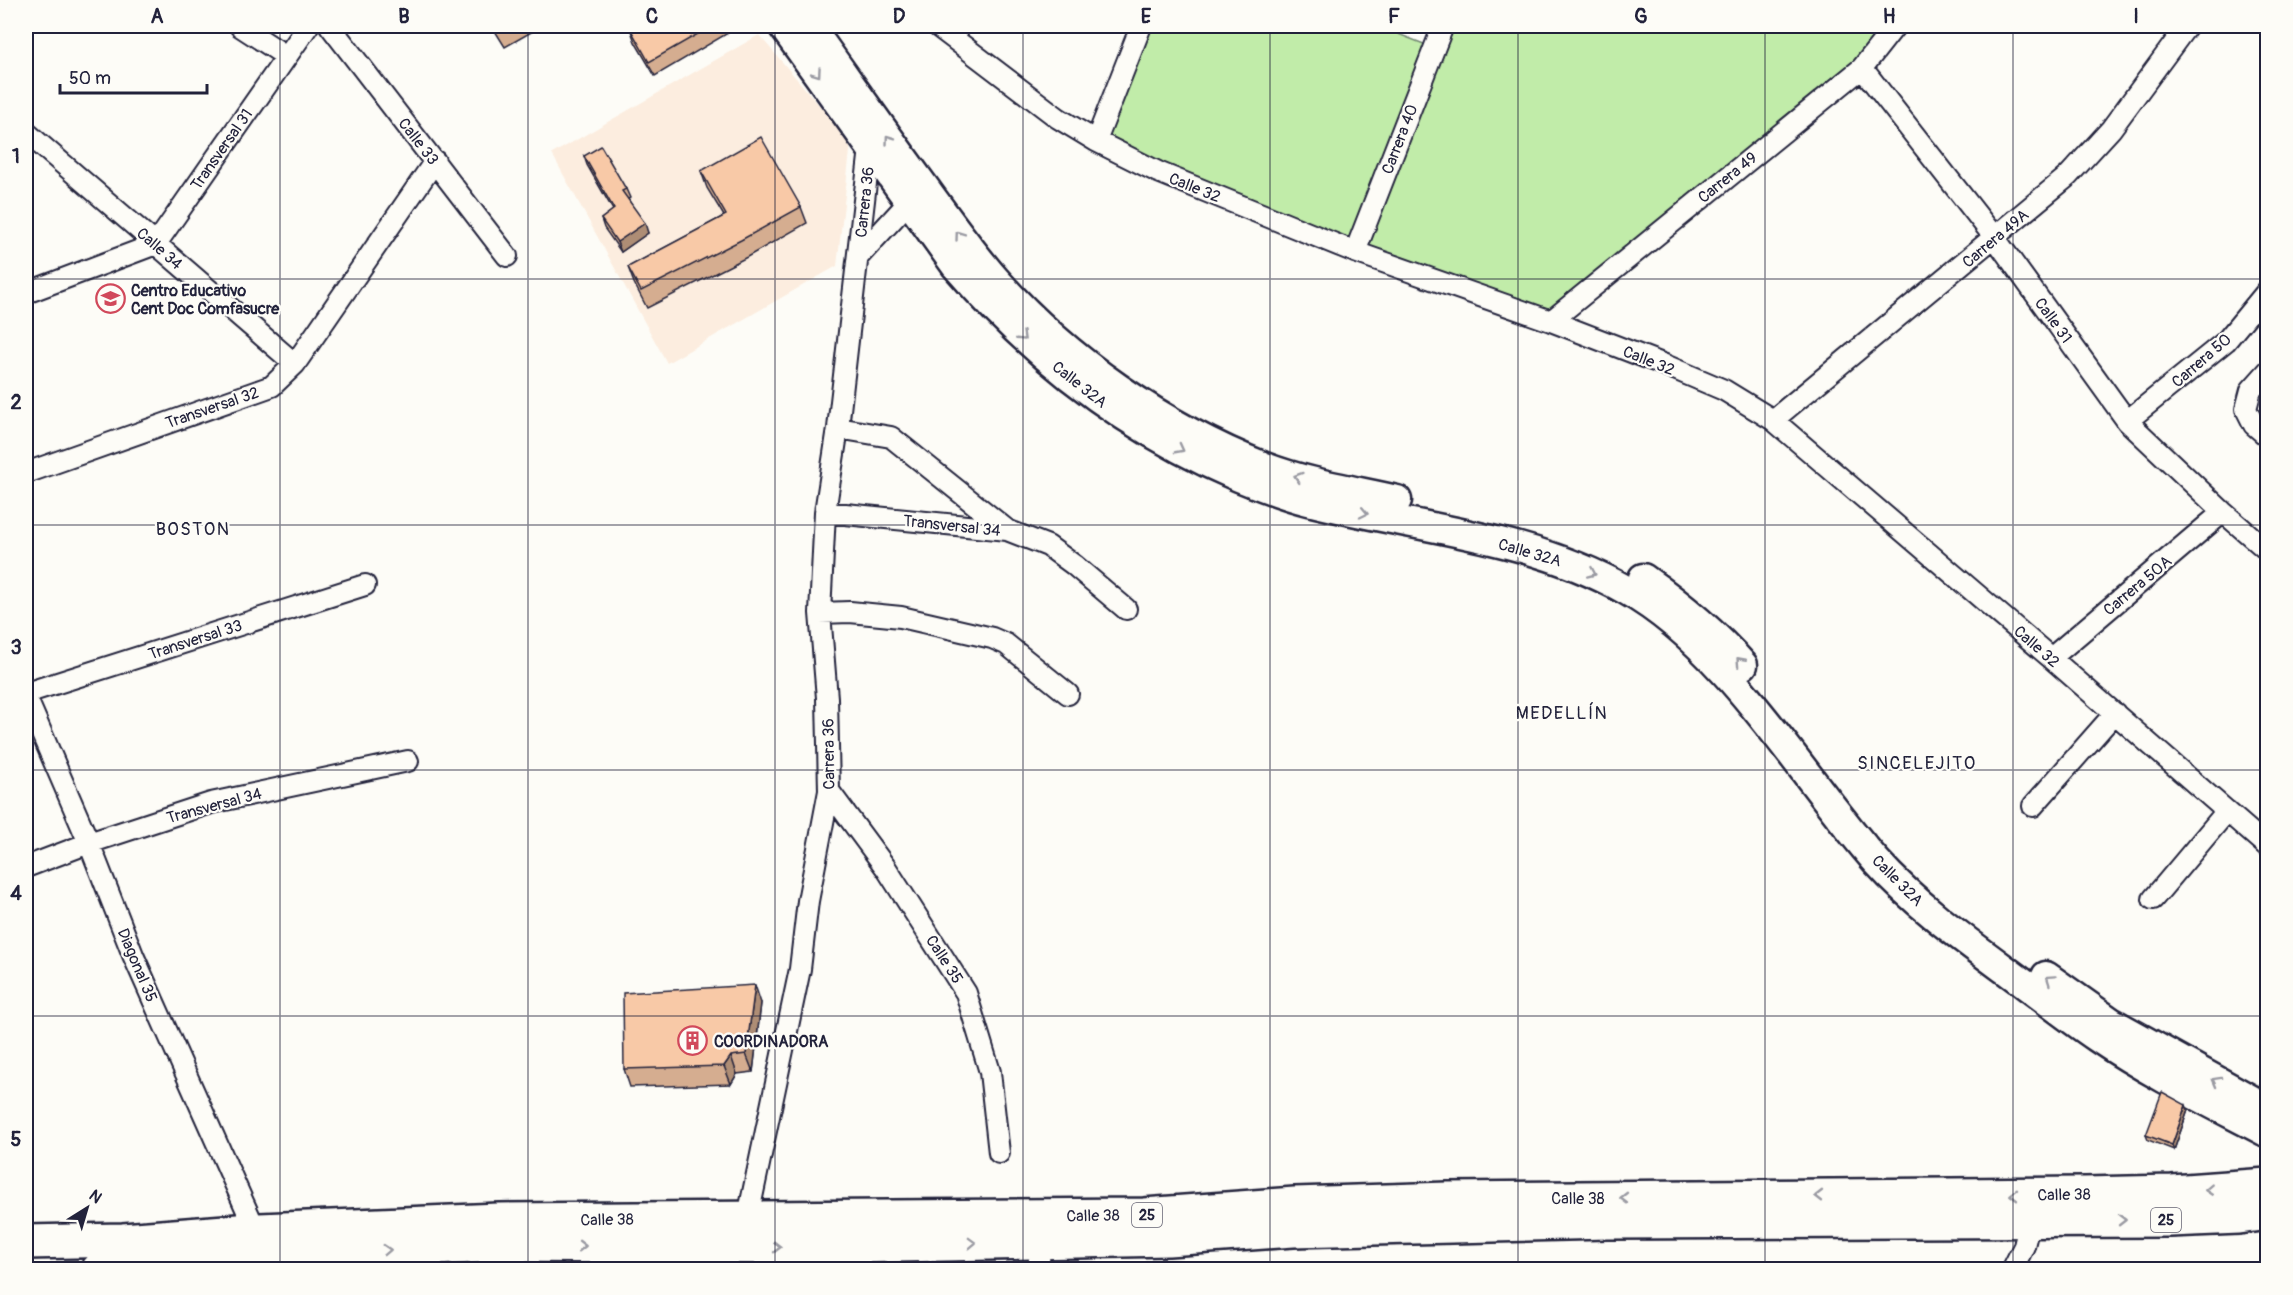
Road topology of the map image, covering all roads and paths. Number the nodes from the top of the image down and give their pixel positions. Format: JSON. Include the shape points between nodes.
{"nodes":[{"id":1,"x":240,"y":26,"type":"edge"},
{"id":2,"x":308,"y":26,"type":"edge"},
{"id":3,"x":330,"y":26,"type":"edge"},
{"id":4,"x":783,"y":26,"type":"edge"},
{"id":5,"x":809,"y":26,"type":"edge"},
{"id":6,"x":937,"y":26,"type":"edge"},
{"id":7,"x":1141,"y":26,"type":"edge"},
{"id":8,"x":1443,"y":26,"type":"edge"},
{"id":9,"x":1895,"y":26,"type":"edge"},
{"id":10,"x":2187,"y":26,"type":"edge"},
{"id":11,"x":286,"y":56,"type":"junction"},
{"id":12,"x":1862,"y":68,"type":"junction"},
{"id":13,"x":26,"y":132,"type":"edge"},
{"id":14,"x":1096,"y":141,"type":"junction"},
{"id":15,"x":870,"y":148,"type":"junction"},
{"id":16,"x":435,"y":161,"type":"junction"},
{"id":17,"x":908,"y":202,"type":"junction"},
{"id":18,"x":864,"y":206,"type":"junction"},
{"id":19,"x":1995,"y":238,"type":"junction"},
{"id":20,"x":156,"y":244,"type":"junction"},
{"id":21,"x":1355,"y":252,"type":"junction"},
{"id":22,"x":507,"y":256,"type":"dead end"},
{"id":23,"x":859,"y":256,"type":"junction"},
{"id":24,"x":2268,"y":290,"type":"edge"},
{"id":25,"x":26,"y":293,"type":"edge"},
{"id":26,"x":1551,"y":321,"type":"junction"},
{"id":27,"x":295,"y":364,"type":"junction"},
{"id":28,"x":2268,"y":371,"type":"edge"},
{"id":29,"x":1773,"y":420,"type":"junction"},
{"id":30,"x":2127,"y":421,"type":"junction"},
{"id":31,"x":838,"y":428,"type":"junction"},
{"id":32,"x":2268,"y":437,"type":"edge"},
{"id":33,"x":26,"y":473,"type":"edge"},
{"id":34,"x":825,"y":512,"type":"junction"},
{"id":35,"x":2223,"y":512,"type":"junction"},
{"id":36,"x":1007,"y":530,"type":"junction"},
{"id":37,"x":2268,"y":551,"type":"edge"},
{"id":38,"x":365,"y":585,"type":"dead end"},
{"id":39,"x":1126,"y":609,"type":"dead end"},
{"id":40,"x":820,"y":613,"type":"junction"},
{"id":41,"x":2051,"y":657,"type":"junction"},
{"id":42,"x":1068,"y":694,"type":"dead end"},
{"id":43,"x":26,"y":695,"type":"edge"},
{"id":44,"x":2115,"y":713,"type":"junction"},
{"id":45,"x":408,"y":760,"type":"dead end"},
{"id":46,"x":829,"y":791,"type":"junction"},
{"id":47,"x":2033,"y":806,"type":"dead end"},
{"id":48,"x":2227,"y":812,"type":"junction"},
{"id":49,"x":89,"y":843,"type":"junction"},
{"id":50,"x":2268,"y":847,"type":"edge"},
{"id":51,"x":26,"y":867,"type":"edge"},
{"id":52,"x":2153,"y":899,"type":"dead end"},
{"id":53,"x":2268,"y":1109,"type":"edge"},
{"id":54,"x":2268,"y":1133,"type":"edge"},
{"id":55,"x":999,"y":1153,"type":"dead end"},
{"id":56,"x":2268,"y":1185,"type":"edge"},
{"id":57,"x":2268,"y":1213,"type":"edge"},
{"id":58,"x":2030,"y":1221,"type":"junction"},
{"id":59,"x":256,"y":1231,"type":"junction"},
{"id":60,"x":746,"y":1232,"type":"junction"},
{"id":61,"x":26,"y":1242,"type":"edge"},
{"id":62,"x":1040,"y":1255,"type":"edge"},
{"id":63,"x":115,"y":1259,"type":"edge"},
{"id":64,"x":189,"y":1266,"type":"edge"},
{"id":65,"x":98,"y":1269,"type":"edge"},
{"id":66,"x":2012,"y":1269,"type":"edge"}],
"edges":[{"from":1,"to":11,"type":"street"},
{"from":2,"to":11,"type":"street","name":"Transversal 31"},
{"from":3,"to":16,"type":"street","name":"Calle 33"},
{"from":4,"to":15,"type":"main road","name":"Calle 32A","one_way":true},
{"from":17,"to":5,"type":"main road","name":"Calle 32A","one_way":true},
{"from":6,"to":14,"type":"street","name":"Calle 32","via":[[1058,118]]},
{"from":7,"to":14,"type":"street"},
{"from":8,"to":21,"type":"street","name":"Carrera 40"},
{"from":9,"to":12,"type":"street","name":"Carrera 49"},
{"from":10,"to":19,"type":"street","name":"Carrera 49A","via":[[2111,129],[2068,176]]},
{"from":11,"to":20,"type":"street","name":"Transversal 31"},
{"from":12,"to":19,"type":"street","name":"Calle 31"},
{"from":12,"to":26,"type":"street","name":"Carrera 49"},
{"from":13,"to":20,"type":"street","name":"Calle 34"},
{"from":14,"to":21,"type":"street","name":"Calle 32","via":[[1158,172]]},
{"from":15,"to":17,"type":"main road","name":"Calle 32A"},
{"from":15,"to":18,"type":"street","name":"Carrera 36"},
{"from":16,"to":22,"type":"street","name":"Calle 33"},
{"from":16,"to":27,"type":"street","name":"Transversal 32"},
{"from":17,"to":18,"type":"street","via":[[875,217]]},
{"from":17,"to":23,"type":"street","name":"Carrera 36"},
{"from":53,"to":17,"type":"main road","name":"Calle 32A","one_way":true,"via":[[2111,1022],[1982,930],[1927,883],[1892,849],[1749,672],[1715,634],[1676,600],[1620,565],[1563,540],[1309,481],[1266,467],[1188,430],[1114,384],[1051,334],[990,273]]},
{"from":17,"to":54,"type":"main road","name":"Calle 32A","one_way":true,"via":[[956,266],[1030,344],[1092,395],[1179,449],[1259,485],[1304,500],[1510,545],[1556,558],[1630,592],[1703,650],[1878,862],[1915,898],[1972,946],[2100,1040]]},
{"from":18,"to":23,"type":"street","name":"Carrera 36"},
{"from":19,"to":29,"type":"street","name":"Carrera 49A"},
{"from":19,"to":30,"type":"street","name":"Calle 31"},
{"from":20,"to":25,"type":"street"},
{"from":20,"to":27,"type":"street","name":"Calle 34"},
{"from":21,"to":26,"type":"street","name":"Calle 32"},
{"from":23,"to":31,"type":"street","name":"Carrera 36"},
{"from":24,"to":30,"type":"street","name":"Carrera 50","via":[[2226,341]]},
{"from":26,"to":29,"type":"street","name":"Calle 32","via":[[1724,390]]},
{"from":27,"to":33,"type":"street","name":"Transversal 32","via":[[272,386]]},
{"from":28,"to":32,"type":"street","via":[[2251,390],[2246,409],[2254,425]]},
{"from":29,"to":41,"type":"street","name":"Calle 32"},
{"from":30,"to":35,"type":"street","name":"Calle 31"},
{"from":31,"to":34,"type":"street","name":"Carrera 36"},
{"from":31,"to":36,"type":"street","via":[[891,437]]},
{"from":34,"to":36,"type":"street","name":"Transversal 34"},
{"from":34,"to":40,"type":"street","name":"Carrera 36"},
{"from":35,"to":37,"type":"street","name":"Calle 31"},
{"from":35,"to":41,"type":"street","name":"Carrera 50A"},
{"from":36,"to":39,"type":"street","name":"Transversal 34","via":[[1048,546]]},
{"from":38,"to":43,"type":"street","name":"Transversal 33"},
{"from":40,"to":42,"type":"street","via":[[901,617],[992,638],[1006,644]]},
{"from":40,"to":46,"type":"street","name":"Carrera 36"},
{"from":41,"to":44,"type":"street","name":"Calle 32"},
{"from":43,"to":49,"type":"street","name":"Diagonal 35"},
{"from":44,"to":47,"type":"street"},
{"from":44,"to":48,"type":"street","name":"Calle 32"},
{"from":45,"to":49,"type":"street","name":"Transversal 34","via":[[211,804]]},
{"from":46,"to":55,"type":"street","name":"Calle 35","via":[[886,868],[966,993],[990,1072]]},
{"from":46,"to":60,"type":"street","name":"Carrera 36","via":[[808,901],[800,969]]},
{"from":48,"to":50,"type":"street","name":"Calle 32"},
{"from":48,"to":52,"type":"street"},
{"from":49,"to":51,"type":"street","name":"Transversal 34"},
{"from":49,"to":59,"type":"street","name":"Diagonal 35","via":[[133,955]]},
{"from":56,"to":60,"type":"highway","name":"Calle 38","number":"25","one_way":true,"via":[[2085,1194],[1436,1199]]},
{"from":58,"to":57,"type":"highway","name":"Calle 38","number":"25","one_way":true,"via":[[2170,1220]]},
{"from":58,"to":62,"type":"highway","name":"Calle 38","number":"25","via":[[1572,1223],[1293,1230],[1168,1239]]},
{"from":58,"to":66,"type":"street","via":[[2024,1246]]},
{"from":59,"to":60,"type":"highway","name":"Calle 38","number":"25","via":[[499,1220]]},
{"from":59,"to":63,"type":"highway","name":"Calle 38","number":"25"},
{"from":60,"to":62,"type":"highway","name":"Calle 38","number":"25","one_way":true},
{"from":64,"to":60,"type":"highway","name":"Calle 38","number":"25","one_way":true},
{"from":61,"to":63,"type":"highway","name":"Calle 38","number":"25"},
{"from":63,"to":64,"type":"highway","name":"Calle 38","number":"25"},
{"from":63,"to":65,"type":"highway","name":"Calle 38","number":"25"}]}
